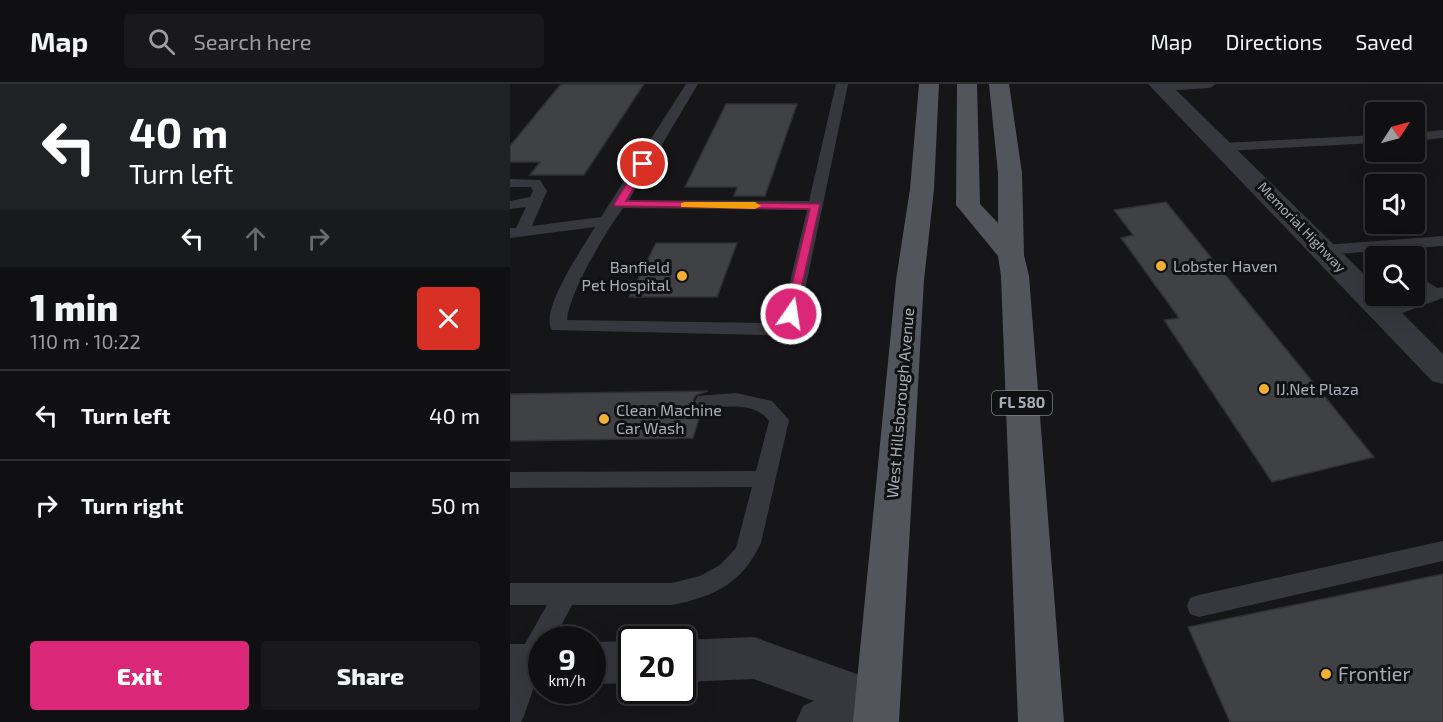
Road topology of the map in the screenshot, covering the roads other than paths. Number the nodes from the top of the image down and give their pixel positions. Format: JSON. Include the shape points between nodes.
{"nodes":[{"id":1,"x":692,"y":84,"type":"edge"},
{"id":2,"x":842,"y":84,"type":"edge"},
{"id":3,"x":929,"y":84,"type":"edge"},
{"id":4,"x":967,"y":84,"type":"edge"},
{"id":5,"x":999,"y":84,"type":"edge"},
{"id":6,"x":1210,"y":84,"type":"edge"},
{"id":7,"x":1160,"y":86,"type":"edge"},
{"id":8,"x":1443,"y":134,"type":"edge"},
{"id":9,"x":1425,"y":136,"type":"edge"},
{"id":10,"x":1365,"y":140,"type":"edge"},
{"id":11,"x":1223,"y":147,"type":"junction"},
{"id":12,"x":510,"y":183,"type":"edge"},
{"id":13,"x":537,"y":200,"type":"junction"},
{"id":14,"x":619,"y":204,"type":"junction"},
{"id":15,"x":510,"y":205,"type":"edge"},
{"id":16,"x":816,"y":206,"type":"junction"},
{"id":17,"x":606,"y":221,"type":"junction"},
{"id":18,"x":516,"y":232,"type":"edge"},
{"id":19,"x":1443,"y":242,"type":"edge"},
{"id":20,"x":1417,"y":246,"type":"edge"},
{"id":21,"x":1324,"y":250,"type":"junction"},
{"id":22,"x":1365,"y":251,"type":"edge"},
{"id":23,"x":1011,"y":255,"type":"junction"},
{"id":24,"x":1425,"y":285,"type":"edge"},
{"id":25,"x":1438,"y":294,"type":"edge"},
{"id":26,"x":1385,"y":313,"type":"junction"},
{"id":27,"x":1443,"y":373,"type":"edge"},
{"id":28,"x":705,"y":401,"type":"dead end"},
{"id":29,"x":764,"y":479,"type":"junction"},
{"id":30,"x":510,"y":480,"type":"edge"},
{"id":31,"x":1443,"y":550,"type":"edge"},
{"id":32,"x":566,"y":593,"type":"junction"},
{"id":33,"x":510,"y":594,"type":"edge"},
{"id":34,"x":1199,"y":606,"type":"dead end"},
{"id":35,"x":696,"y":660,"type":"edge"},
{"id":36,"x":526,"y":665,"type":"edge"},
{"id":37,"x":877,"y":712,"type":"edge"},
{"id":38,"x":510,"y":716,"type":"edge"},
{"id":39,"x":819,"y":722,"type":"edge"},
{"id":40,"x":1041,"y":722,"type":"edge"}],
"edges":[{"from":1,"to":14,"type":"lane"},
{"from":2,"to":16,"type":"lane"},
{"from":3,"to":37,"type":"main road","name":"West Hillsborough Avenue"},
{"from":4,"to":23,"type":"main road","via":[[968,205]]},
{"from":5,"to":23,"type":"main road","number":"FL 580","via":[[1010,173]]},
{"from":6,"to":7,"type":"lane"},
{"from":7,"to":11,"type":"street","name":"Memorial Highway"},
{"from":8,"to":9,"type":"lane"},
{"from":10,"to":11,"type":"lane"},
{"from":11,"to":21,"type":"street","name":"Memorial Highway"},
{"from":12,"to":13,"type":"lane","via":[[535,183],[540,191]]},
{"from":13,"to":15,"type":"lane"},
{"from":13,"to":18,"type":"lane"},
{"from":14,"to":16,"type":"lane"},
{"from":14,"to":17,"type":"lane"},
{"from":16,"to":17,"type":"lane","via":[[791,314],[768,329],[558,326],[560,304]]},
{"from":17,"to":18,"type":"lane"},
{"from":19,"to":20,"type":"lane"},
{"from":21,"to":22,"type":"lane"},
{"from":21,"to":26,"type":"street","name":"Memorial Highway"},
{"from":23,"to":40,"type":"main road","number":"FL 580"},
{"from":24,"to":25,"type":"lane"},
{"from":25,"to":26,"type":"lane"},
{"from":26,"to":27,"type":"street","name":"Memorial Highway"},
{"from":28,"to":29,"type":"lane","via":[[760,402],[773,409],[779,420]]},
{"from":29,"to":30,"type":"lane"},
{"from":29,"to":32,"type":"lane","via":[[750,543],[743,558],[718,580],[672,594]]},
{"from":31,"to":34,"type":"lane"},
{"from":32,"to":33,"type":"lane"},
{"from":32,"to":36,"type":"lane"},
{"from":35,"to":37,"type":"street","via":[[754,658]]},
{"from":36,"to":38,"type":"lane"},
{"from":37,"to":39,"type":"street"}]}
